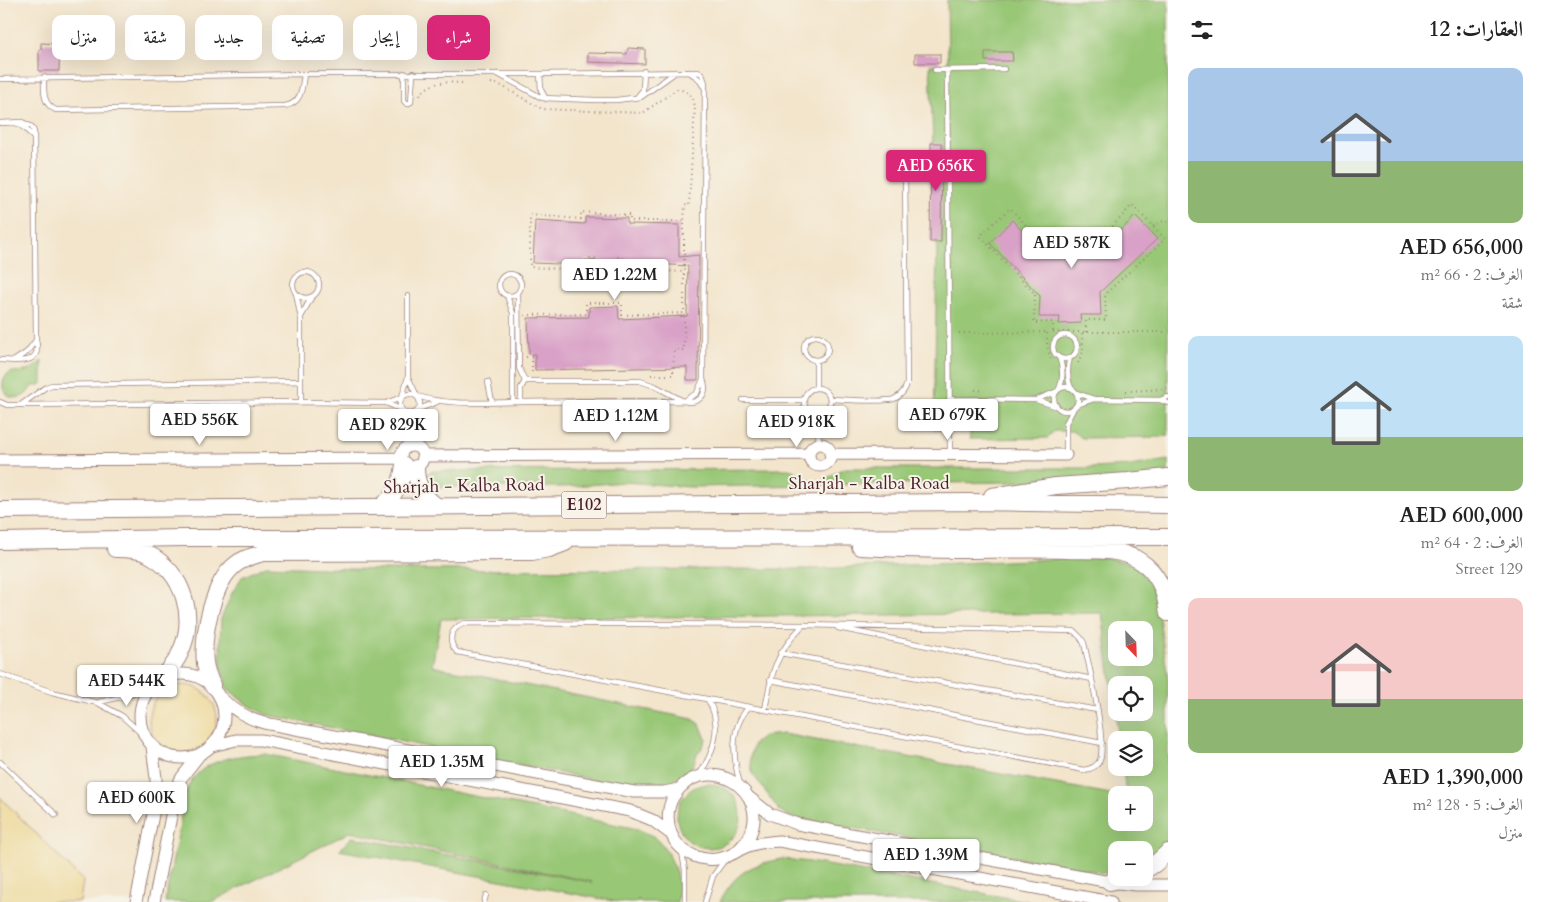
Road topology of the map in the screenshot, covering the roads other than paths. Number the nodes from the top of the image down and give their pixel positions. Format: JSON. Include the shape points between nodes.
{"nodes":[{"id":1,"x":1004,"y":69,"type":"dead end"},
{"id":2,"x":935,"y":70,"type":"dead end"},
{"id":3,"x":947,"y":70,"type":"junction"},
{"id":4,"x":644,"y":71,"type":"junction"},
{"id":5,"x":677,"y":72,"type":"junction"},
{"id":6,"x":404,"y":73,"type":"junction"},
{"id":7,"x":413,"y":73,"type":"junction"},
{"id":8,"x":304,"y":74,"type":"junction"},
{"id":9,"x":496,"y":74,"type":"junction"},
{"id":10,"x":540,"y":74,"type":"junction"},
{"id":11,"x":44,"y":77,"type":"junction"},
{"id":12,"x":0,"y":79,"type":"edge"},
{"id":13,"x":635,"y":98,"type":"junction"},
{"id":14,"x":546,"y":99,"type":"junction"},
{"id":15,"x":0,"y":123,"type":"edge"},
{"id":16,"x":905,"y":168,"type":"dead end"},
{"id":17,"x":296,"y":293,"type":"junction"},
{"id":18,"x":518,"y":293,"type":"junction"},
{"id":19,"x":408,"y":296,"type":"dead end"},
{"id":20,"x":507,"y":296,"type":"junction"},
{"id":21,"x":312,"y":297,"type":"junction"},
{"id":22,"x":301,"y":319,"type":"junction"},
{"id":23,"x":36,"y":340,"type":"junction"},
{"id":24,"x":1059,"y":357,"type":"junction"},
{"id":25,"x":1070,"y":358,"type":"junction"},
{"id":26,"x":0,"y":360,"type":"edge"},
{"id":27,"x":15,"y":360,"type":"junction"},
{"id":28,"x":816,"y":360,"type":"junction"},
{"id":29,"x":408,"y":377,"type":"junction"},
{"id":30,"x":301,"y":381,"type":"junction"},
{"id":31,"x":525,"y":381,"type":"junction"},
{"id":32,"x":488,"y":382,"type":"dead end"},
{"id":33,"x":816,"y":388,"type":"junction"},
{"id":34,"x":1072,"y":389,"type":"junction"},
{"id":35,"x":1057,"y":391,"type":"junction"},
{"id":36,"x":1077,"y":394,"type":"junction"},
{"id":37,"x":402,"y":396,"type":"junction"},
{"id":38,"x":417,"y":396,"type":"junction"},
{"id":39,"x":1168,"y":397,"type":"edge"},
{"id":40,"x":949,"y":398,"type":"junction"},
{"id":41,"x":830,"y":399,"type":"junction"},
{"id":42,"x":1094,"y":399,"type":"junction"},
{"id":43,"x":743,"y":400,"type":"dead end"},
{"id":44,"x":804,"y":400,"type":"junction"},
{"id":45,"x":1036,"y":400,"type":"junction"},
{"id":46,"x":1160,"y":400,"type":"junction"},
{"id":47,"x":438,"y":401,"type":"junction"},
{"id":48,"x":684,"y":401,"type":"junction"},
{"id":49,"x":0,"y":402,"type":"edge"},
{"id":50,"x":301,"y":402,"type":"junction"},
{"id":51,"x":492,"y":402,"type":"junction"},
{"id":52,"x":513,"y":402,"type":"junction"},
{"id":53,"x":521,"y":402,"type":"junction"},
{"id":54,"x":386,"y":403,"type":"junction"},
{"id":55,"x":1168,"y":403,"type":"edge"},
{"id":56,"x":20,"y":405,"type":"junction"},
{"id":57,"x":1056,"y":407,"type":"junction"},
{"id":58,"x":1075,"y":407,"type":"junction"},
{"id":59,"x":400,"y":409,"type":"junction"},
{"id":60,"x":419,"y":409,"type":"junction"},
{"id":61,"x":405,"y":414,"type":"junction"},
{"id":62,"x":414,"y":414,"type":"junction"},
{"id":63,"x":817,"y":414,"type":"junction"},
{"id":64,"x":1066,"y":423,"type":"junction"},
{"id":65,"x":410,"y":429,"type":"junction"},
{"id":66,"x":819,"y":444,"type":"junction"},
{"id":67,"x":411,"y":446,"type":"junction"},
{"id":68,"x":808,"y":454,"type":"junction"},
{"id":69,"x":830,"y":454,"type":"junction"},
{"id":70,"x":950,"y":454,"type":"junction"},
{"id":71,"x":1066,"y":455,"type":"joint"},
{"id":72,"x":0,"y":460,"type":"edge"},
{"id":73,"x":411,"y":462,"type":"junction"},
{"id":74,"x":1168,"y":477,"type":"edge"},
{"id":75,"x":967,"y":502,"type":"junction"},
{"id":76,"x":437,"y":506,"type":"junction"},
{"id":77,"x":1168,"y":506,"type":"edge"},
{"id":78,"x":381,"y":507,"type":"junction"},
{"id":79,"x":0,"y":510,"type":"edge"},
{"id":80,"x":804,"y":537,"type":"junction"},
{"id":81,"x":1168,"y":537,"type":"edge"},
{"id":82,"x":576,"y":538,"type":"junction"},
{"id":83,"x":0,"y":541,"type":"edge"},
{"id":84,"x":0,"y":549,"type":"edge"},
{"id":85,"x":1168,"y":613,"type":"edge"},
{"id":86,"x":804,"y":625,"type":"junction"},
{"id":87,"x":826,"y":625,"type":"junction"},
{"id":88,"x":780,"y":654,"type":"junction"},
{"id":89,"x":0,"y":674,"type":"edge"},
{"id":90,"x":1092,"y":679,"type":"junction"},
{"id":91,"x":770,"y":680,"type":"junction"},
{"id":92,"x":156,"y":682,"type":"junction"},
{"id":93,"x":216,"y":691,"type":"junction"},
{"id":94,"x":708,"y":700,"type":"junction"},
{"id":95,"x":98,"y":703,"type":"junction"},
{"id":96,"x":749,"y":707,"type":"junction"},
{"id":97,"x":765,"y":710,"type":"junction"},
{"id":98,"x":1096,"y":710,"type":"junction"},
{"id":99,"x":143,"y":735,"type":"junction"},
{"id":100,"x":1102,"y":743,"type":"junction"},
{"id":101,"x":152,"y":746,"type":"junction"},
{"id":102,"x":212,"y":746,"type":"junction"},
{"id":103,"x":200,"y":754,"type":"junction"},
{"id":104,"x":0,"y":762,"type":"edge"},
{"id":105,"x":698,"y":777,"type":"junction"},
{"id":106,"x":679,"y":789,"type":"junction"},
{"id":107,"x":745,"y":792,"type":"junction"},
{"id":108,"x":56,"y":816,"type":"dead end"},
{"id":109,"x":671,"y":834,"type":"junction"},
{"id":110,"x":681,"y":848,"type":"junction"},
{"id":111,"x":1168,"y":852,"type":"edge"},
{"id":112,"x":733,"y":853,"type":"junction"},
{"id":113,"x":1153,"y":865,"type":"edge"},
{"id":114,"x":1108,"y":882,"type":"edge"},
{"id":115,"x":1168,"y":885,"type":"edge"},
{"id":116,"x":1153,"y":886,"type":"edge"},
{"id":117,"x":486,"y":896,"type":"dead end"},
{"id":118,"x":135,"y":899,"type":"edge"},
{"id":119,"x":154,"y":902,"type":"edge"},
{"id":120,"x":484,"y":902,"type":"edge"},
{"id":121,"x":685,"y":902,"type":"edge"},
{"id":122,"x":705,"y":902,"type":"edge"},
{"id":123,"x":1112,"y":902,"type":"edge"}],
"edges":[{"from":1,"to":3,"type":"lane"},
{"from":2,"to":3,"type":"lane"},
{"from":3,"to":40,"type":"lane"},
{"from":4,"to":5,"type":"lane"},
{"from":4,"to":10,"type":"lane"},
{"from":4,"to":13,"type":"lane","via":[[643,90]]},
{"from":5,"to":13,"type":"lane","via":[[648,93]]},
{"from":5,"to":48,"type":"lane","via":[[698,72],[704,78],[703,379],[697,393]]},
{"from":6,"to":7,"type":"lane"},
{"from":6,"to":7,"type":"lane","via":[[404,101],[407,104],[411,102]]},
{"from":6,"to":8,"type":"lane"},
{"from":7,"to":9,"type":"lane"},
{"from":8,"to":11,"type":"lane"},
{"from":8,"to":11,"type":"lane","via":[[298,98],[285,106],[56,110],[45,101]]},
{"from":9,"to":10,"type":"lane"},
{"from":9,"to":14,"type":"lane"},
{"from":10,"to":14,"type":"lane","via":[[540,90]]},
{"from":11,"to":12,"type":"lane"},
{"from":13,"to":14,"type":"lane"},
{"from":15,"to":23,"type":"lane","via":[[16,123],[34,138]]},
{"from":16,"to":41,"type":"lane","via":[[907,384],[899,396],[889,400]]},
{"from":17,"to":21,"type":"lane"},
{"from":17,"to":21,"type":"lane","via":[[295,279],[302,273],[312,274],[319,285]]},
{"from":17,"to":22,"type":"lane"},
{"from":18,"to":20,"type":"lane"},
{"from":18,"to":20,"type":"lane","via":[[521,281],[515,275],[507,274],[499,283],[500,291]]},
{"from":18,"to":31,"type":"lane","via":[[519,368]]},
{"from":19,"to":29,"type":"lane"},
{"from":20,"to":52,"type":"lane","via":[[513,313]]},
{"from":21,"to":22,"type":"lane"},
{"from":22,"to":30,"type":"lane"},
{"from":23,"to":27,"type":"lane"},
{"from":23,"to":27,"type":"lane","via":[[33,358],[21,362]]},
{"from":24,"to":25,"type":"lane"},
{"from":24,"to":25,"type":"lane","via":[[1053,345],[1057,337],[1066,334],[1077,342],[1077,351]]},
{"from":24,"to":35,"type":"lane","via":[[1062,380]]},
{"from":25,"to":34,"type":"lane","via":[[1068,367]]},
{"from":26,"to":27,"type":"lane"},
{"from":28,"to":28,"type":"lane","via":[[824,358],[828,350],[823,339],[816,336],[805,342],[804,351],[808,358]]},
{"from":28,"to":33,"type":"lane"},
{"from":29,"to":37,"type":"lane"},
{"from":29,"to":38,"type":"lane"},
{"from":30,"to":50,"type":"lane"},
{"from":30,"to":56,"type":"lane","via":[[52,385]]},
{"from":31,"to":48,"type":"lane","via":[[640,381]]},
{"from":31,"to":53,"type":"lane","via":[[521,388]]},
{"from":32,"to":51,"type":"lane"},
{"from":33,"to":41,"type":"lane","via":[[825,390]]},
{"from":33,"to":44,"type":"lane","via":[[808,391]]},
{"from":34,"to":35,"type":"lane","via":[[1066,387]]},
{"from":34,"to":36,"type":"lane"},
{"from":35,"to":45,"type":"lane"},
{"from":35,"to":57,"type":"lane","via":[[1054,397]]},
{"from":36,"to":42,"type":"lane"},
{"from":36,"to":58,"type":"lane"},
{"from":37,"to":38,"type":"lane"},
{"from":37,"to":54,"type":"lane"},
{"from":37,"to":59,"type":"lane"},
{"from":38,"to":47,"type":"lane"},
{"from":38,"to":60,"type":"lane"},
{"from":39,"to":46,"type":"lane"},
{"from":40,"to":45,"type":"lane"},
{"from":40,"to":70,"type":"lane"},
{"from":41,"to":63,"type":"lane","via":[[825,411]]},
{"from":42,"to":46,"type":"lane"},
{"from":42,"to":58,"type":"lane"},
{"from":43,"to":44,"type":"lane"},
{"from":44,"to":63,"type":"lane","via":[[809,411]]},
{"from":45,"to":57,"type":"lane"},
{"from":46,"to":55,"type":"lane"},
{"from":47,"to":51,"type":"lane"},
{"from":47,"to":60,"type":"lane"},
{"from":48,"to":53,"type":"lane"},
{"from":49,"to":56,"type":"lane"},
{"from":50,"to":54,"type":"lane"},
{"from":50,"to":56,"type":"lane"},
{"from":51,"to":52,"type":"lane"},
{"from":52,"to":53,"type":"lane"},
{"from":54,"to":59,"type":"lane"},
{"from":57,"to":58,"type":"lane","via":[[1066,412]]},
{"from":57,"to":64,"type":"lane"},
{"from":58,"to":64,"type":"lane"},
{"from":59,"to":61,"type":"lane"},
{"from":60,"to":62,"type":"lane"},
{"from":61,"to":62,"type":"lane"},
{"from":61,"to":65,"type":"lane"},
{"from":62,"to":65,"type":"lane"},
{"from":63,"to":66,"type":"lane"},
{"from":64,"to":71,"type":"lane"},
{"from":65,"to":67,"type":"lane"},
{"from":65,"to":67,"type":"lane"},
{"from":66,"to":68,"type":"street","via":[[813,446]]},
{"from":66,"to":69,"type":"street","via":[[826,446]]},
{"from":67,"to":73,"type":"street","via":[[419,448]]},
{"from":67,"to":73,"type":"street","via":[[401,453]]},
{"from":68,"to":69,"type":"street","via":[[810,461],[819,466],[828,461]]},
{"from":68,"to":73,"type":"street"},
{"from":69,"to":70,"type":"street"},
{"from":70,"to":71,"type":"street"},
{"from":72,"to":73,"type":"street"},
{"from":73,"to":76,"type":"highway","via":[[421,490]]},
{"from":73,"to":78,"type":"highway","via":[[400,484]]},
{"from":74,"to":75,"type":"highway","via":[[1039,488]]},
{"from":75,"to":76,"type":"highway","name":"Sharjah - Kalba Road","number":"E102"},
{"from":75,"to":77,"type":"highway","name":"Sharjah - Kalba Road","number":"E102"},
{"from":76,"to":78,"type":"highway","name":"Sharjah - Kalba Road","number":"E102"},
{"from":78,"to":79,"type":"highway","name":"Sharjah - Kalba Road","number":"E102"},
{"from":80,"to":81,"type":"highway","number":"E102"},
{"from":80,"to":82,"type":"highway","number":"E102"},
{"from":80,"to":85,"type":"highway","via":[[838,545],[890,549],[1113,551],[1134,557],[1151,569],[1160,581]]},
{"from":82,"to":83,"type":"highway","number":"E102"},
{"from":82,"to":93,"type":"highway","via":[[532,552],[263,553],[249,557],[225,574],[212,605],[204,652]]},
{"from":84,"to":92,"type":"highway","via":[[129,549],[148,554],[161,562],[180,586],[187,610],[185,638],[180,653]]},
{"from":86,"to":87,"type":"lane"},
{"from":86,"to":88,"type":"lane"},
{"from":86,"to":94,"type":"lane","via":[[465,623],[457,626],[450,639],[457,652]]},
{"from":87,"to":90,"type":"lane"},
{"from":87,"to":90,"type":"lane","via":[[1074,631],[1084,643]]},
{"from":88,"to":91,"type":"lane"},
{"from":88,"to":98,"type":"lane"},
{"from":89,"to":95,"type":"lane","via":[[52,692]]},
{"from":90,"to":98,"type":"lane"},
{"from":91,"to":97,"type":"lane"},
{"from":91,"to":100,"type":"lane"},
{"from":92,"to":93,"type":"street","via":[[175,674],[188,673],[201,678]]},
{"from":92,"to":95,"type":"lane"},
{"from":92,"to":99,"type":"street","via":[[143,698],[139,710]]},
{"from":93,"to":102,"type":"street","via":[[224,710],[224,722]]},
{"from":93,"to":106,"type":"street","via":[[240,714],[264,723],[634,792]]},
{"from":94,"to":96,"type":"lane"},
{"from":94,"to":105,"type":"lane","via":[[716,718],[716,734]]},
{"from":95,"to":99,"type":"lane","via":[[122,716]]},
{"from":96,"to":97,"type":"lane"},
{"from":96,"to":107,"type":"lane","via":[[740,717],[734,737],[735,762]]},
{"from":97,"to":100,"type":"lane","via":[[1084,770],[1099,762]]},
{"from":98,"to":100,"type":"lane"},
{"from":99,"to":101,"type":"street"},
{"from":101,"to":103,"type":"street","via":[[175,757]]},
{"from":101,"to":118,"type":"street","via":[[156,799]]},
{"from":102,"to":103,"type":"street"},
{"from":102,"to":109,"type":"street","via":[[236,740],[261,740],[620,809],[641,815]]},
{"from":103,"to":119,"type":"street","via":[[177,786]]},
{"from":104,"to":108,"type":"lane"},
{"from":105,"to":106,"type":"street"},
{"from":105,"to":107,"type":"street","via":[[721,776],[732,780]]},
{"from":106,"to":109,"type":"street","via":[[669,810]]},
{"from":107,"to":112,"type":"street","via":[[753,810],[753,825],[748,839]]},
{"from":107,"to":114,"type":"street","via":[[770,814],[797,824]]},
{"from":109,"to":110,"type":"street"},
{"from":110,"to":112,"type":"street","via":[[704,859],[716,860]]},
{"from":110,"to":121,"type":"lane","via":[[686,870]]},
{"from":111,"to":113,"type":"highway"},
{"from":112,"to":122,"type":"lane","via":[[713,876]]},
{"from":112,"to":123,"type":"street","via":[[764,842],[795,843]]},
{"from":115,"to":116,"type":"street"},
{"from":117,"to":120,"type":"lane"}]}
